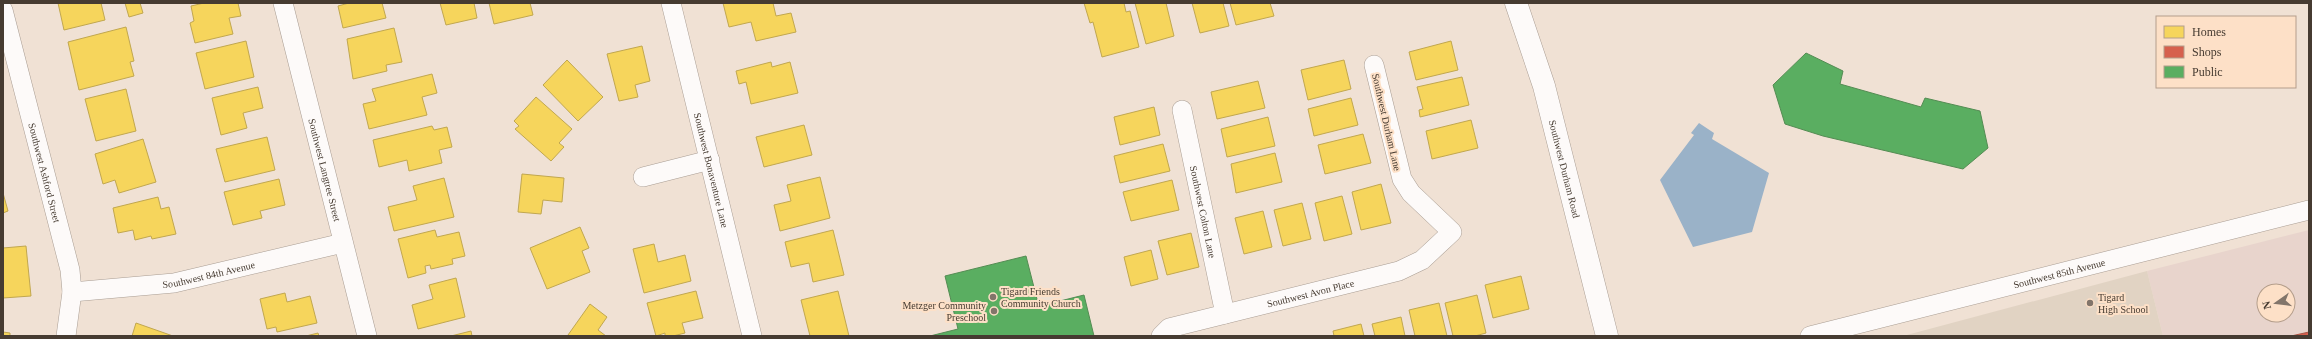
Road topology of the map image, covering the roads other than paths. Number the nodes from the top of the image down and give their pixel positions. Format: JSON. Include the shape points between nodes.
{"nodes":[{"id":1,"x":283,"y":3,"type":"edge"},
{"id":2,"x":671,"y":3,"type":"edge"},
{"id":3,"x":1516,"y":3,"type":"edge"},
{"id":4,"x":3,"y":10,"type":"edge"},
{"id":5,"x":1374,"y":64,"type":"dead end"},
{"id":6,"x":1182,"y":110,"type":"dead end"},
{"id":7,"x":710,"y":160,"type":"junction"},
{"id":8,"x":643,"y":177,"type":"dead end"},
{"id":9,"x":2309,"y":210,"type":"edge"},
{"id":10,"x":1452,"y":232,"type":"joint"},
{"id":11,"x":343,"y":243,"type":"junction"},
{"id":12,"x":72,"y":292,"type":"junction"},
{"id":13,"x":1225,"y":314,"type":"junction"},
{"id":14,"x":66,"y":336,"type":"edge"},
{"id":15,"x":367,"y":336,"type":"edge"},
{"id":16,"x":752,"y":336,"type":"edge"},
{"id":17,"x":1161,"y":336,"type":"edge"},
{"id":18,"x":1607,"y":336,"type":"edge"},
{"id":19,"x":1810,"y":336,"type":"edge"}],
"edges":[{"from":1,"to":11,"type":"street","name":"Southwest Langtree Street"},
{"from":2,"to":7,"type":"street","name":"Southwest Bonaventure Lane"},
{"from":3,"to":18,"type":"main road","name":"Southwest Durham Road","via":[[1544,86]]},
{"from":4,"to":12,"type":"street","name":"Southwest Ashford Street","via":[[70,270]]},
{"from":5,"to":10,"type":"street","name":"Southwest Durham Lane","via":[[1402,179],[1411,193]]},
{"from":6,"to":13,"type":"street","name":"Southwest Colton Lane"},
{"from":7,"to":8,"type":"street"},
{"from":7,"to":16,"type":"street","name":"Southwest Bonaventure Lane"},
{"from":9,"to":19,"type":"street","name":"Southwest 85th Avenue"},
{"from":10,"to":13,"type":"street","name":"Southwest Avon Place","via":[[1422,260],[1399,271]]},
{"from":11,"to":12,"type":"street","name":"Southwest 84th Avenue","via":[[174,283]]},
{"from":11,"to":15,"type":"street","name":"Southwest Langtree Street"},
{"from":12,"to":14,"type":"street","name":"Southwest Ashford Street"},
{"from":13,"to":17,"type":"street","name":"Southwest Avon Place","via":[[1170,328]]}]}
